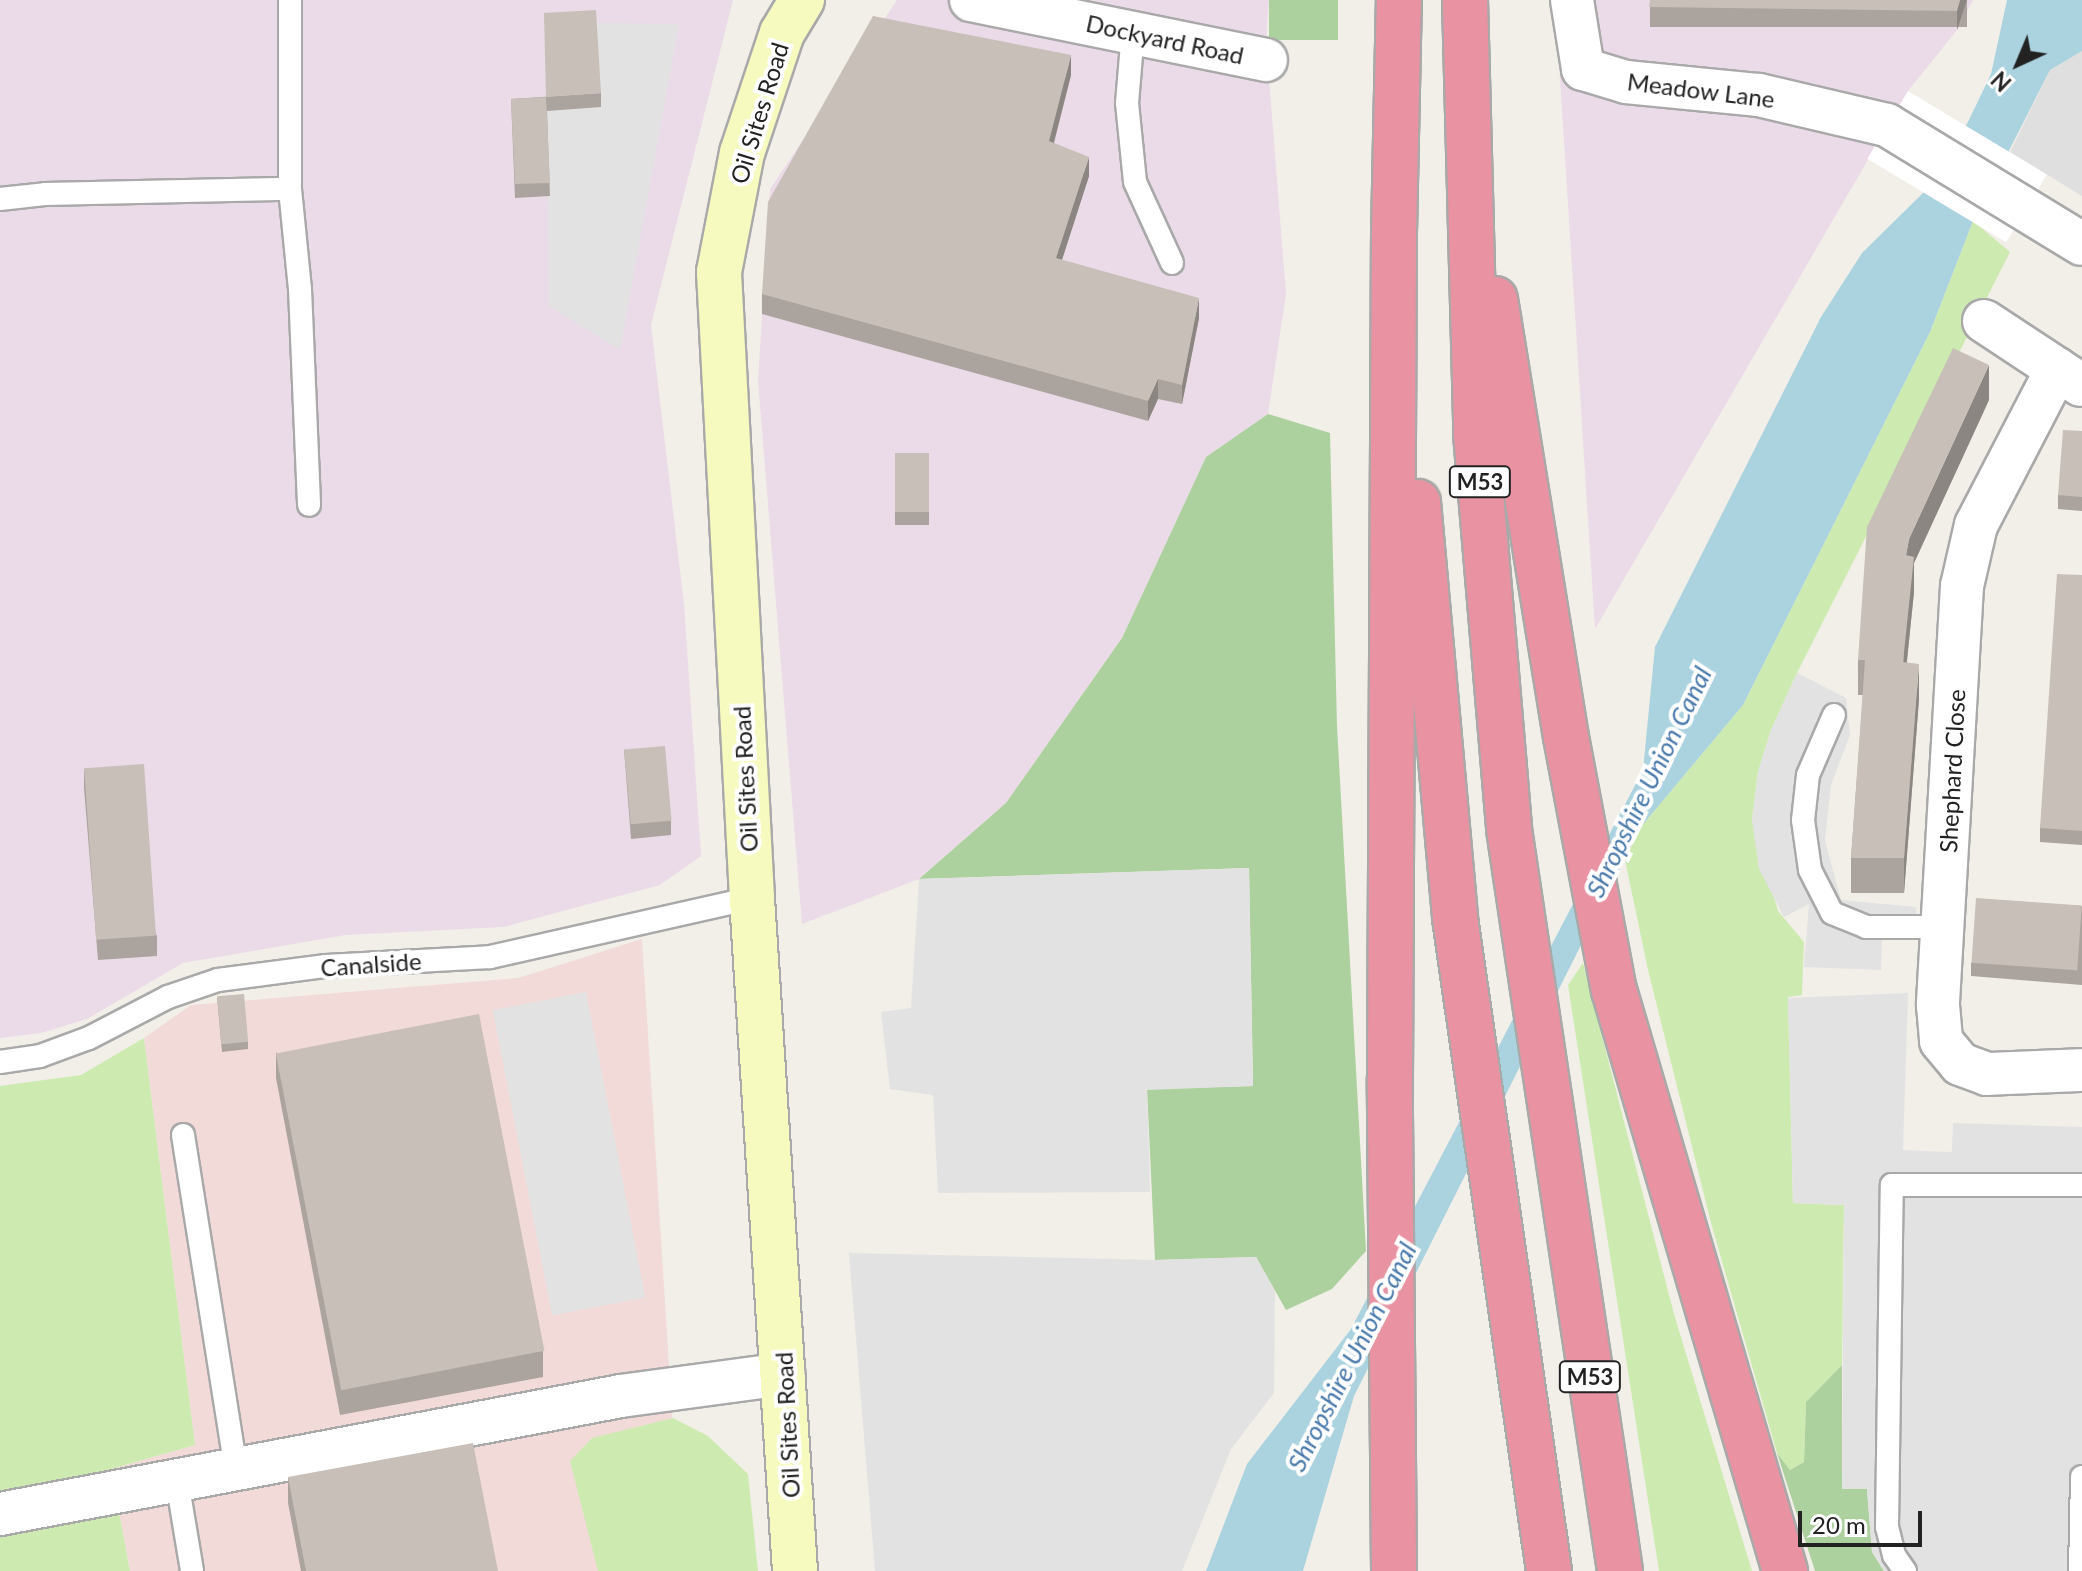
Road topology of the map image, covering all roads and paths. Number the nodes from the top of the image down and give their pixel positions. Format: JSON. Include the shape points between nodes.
{"nodes":[{"id":1,"x":290,"y":0,"type":"edge"},
{"id":2,"x":802,"y":0,"type":"edge"},
{"id":3,"x":971,"y":0,"type":"edge"},
{"id":4,"x":1399,"y":0,"type":"edge"},
{"id":5,"x":1465,"y":0,"type":"edge"},
{"id":6,"x":1572,"y":0,"type":"edge"},
{"id":7,"x":1133,"y":32,"type":"junction"},
{"id":8,"x":1266,"y":60,"type":"dead end"},
{"id":9,"x":1467,"y":135,"type":"junction"},
{"id":10,"x":290,"y":189,"type":"junction"},
{"id":11,"x":0,"y":199,"type":"edge"},
{"id":12,"x":1394,"y":233,"type":"junction"},
{"id":13,"x":2082,"y":244,"type":"edge"},
{"id":14,"x":1172,"y":263,"type":"dead end"},
{"id":15,"x":1984,"y":321,"type":"dead end"},
{"id":16,"x":2070,"y":377,"type":"edge"},
{"id":17,"x":309,"y":505,"type":"dead end"},
{"id":18,"x":1834,"y":715,"type":"dead end"},
{"id":19,"x":752,"y":898,"type":"junction"},
{"id":20,"x":1943,"y":927,"type":"junction"},
{"id":21,"x":0,"y":1062,"type":"edge"},
{"id":22,"x":2082,"y":1070,"type":"edge"},
{"id":23,"x":183,"y":1135,"type":"dead end"},
{"id":24,"x":2082,"y":1185,"type":"edge"},
{"id":25,"x":784,"y":1374,"type":"junction"},
{"id":26,"x":236,"y":1469,"type":"junction"},
{"id":27,"x":2082,"y":1477,"type":"edge"},
{"id":28,"x":177,"y":1481,"type":"junction"},
{"id":29,"x":0,"y":1514,"type":"edge"},
{"id":30,"x":192,"y":1571,"type":"edge"},
{"id":31,"x":795,"y":1571,"type":"edge"},
{"id":32,"x":1394,"y":1571,"type":"edge"},
{"id":33,"x":1549,"y":1571,"type":"edge"},
{"id":34,"x":1620,"y":1571,"type":"edge"},
{"id":35,"x":1785,"y":1571,"type":"edge"},
{"id":36,"x":1905,"y":1571,"type":"edge"},
{"id":37,"x":2080,"y":1571,"type":"edge"}],
"edges":[{"from":1,"to":10,"type":"lane"},
{"from":2,"to":19,"type":"street","name":"Oil Sites Road","via":[[782,33],[742,153],[719,272]]},
{"from":3,"to":7,"type":"street","name":"Dockyard Road"},
{"from":4,"to":12,"type":"highway","number":"M53"},
{"from":5,"to":9,"type":"highway","number":"M53"},
{"from":6,"to":13,"type":"street","name":"Meadow Lane","via":[[1583,69],[1626,82],[1759,95],[1887,125]]},
{"from":7,"to":8,"type":"street","name":"Dockyard Road"},
{"from":7,"to":14,"type":"lane","via":[[1127,103],[1135,182]]},
{"from":9,"to":34,"type":"highway","number":"M53","via":[[1476,434],[1509,829]]},
{"from":9,"to":35,"type":"highway","via":[[1566,737],[1614,990]]},
{"from":10,"to":11,"type":"lane"},
{"from":10,"to":17,"type":"lane"},
{"from":12,"to":32,"type":"highway"},
{"from":12,"to":33,"type":"highway","number":"M53","via":[[1455,918]]},
{"from":15,"to":16,"type":"street","name":"Shephard Close"},
{"from":16,"to":20,"type":"street","name":"Shephard Close","via":[[1976,525],[1962,586]]},
{"from":18,"to":20,"type":"lane","via":[[1808,775],[1803,820],[1810,870],[1832,913],[1866,927]]},
{"from":19,"to":21,"type":"lane","name":"Canalside","via":[[490,957],[326,966],[218,980],[168,997],[89,1038],[40,1056]]},
{"from":19,"to":25,"type":"street","name":"Oil Sites Road"},
{"from":20,"to":22,"type":"street","name":"Shephard Close","via":[[1941,1041],[1960,1064],[1987,1074]]},
{"from":23,"to":26,"type":"lane"},
{"from":24,"to":36,"type":"lane","via":[[1892,1185],[1887,1527],[1894,1555]]},
{"from":25,"to":26,"type":"street","via":[[621,1396]]},
{"from":25,"to":31,"type":"street","name":"Oil Sites Road"},
{"from":26,"to":28,"type":"street"},
{"from":27,"to":37,"type":"lane"},
{"from":28,"to":29,"type":"street"},
{"from":28,"to":30,"type":"lane"}]}
